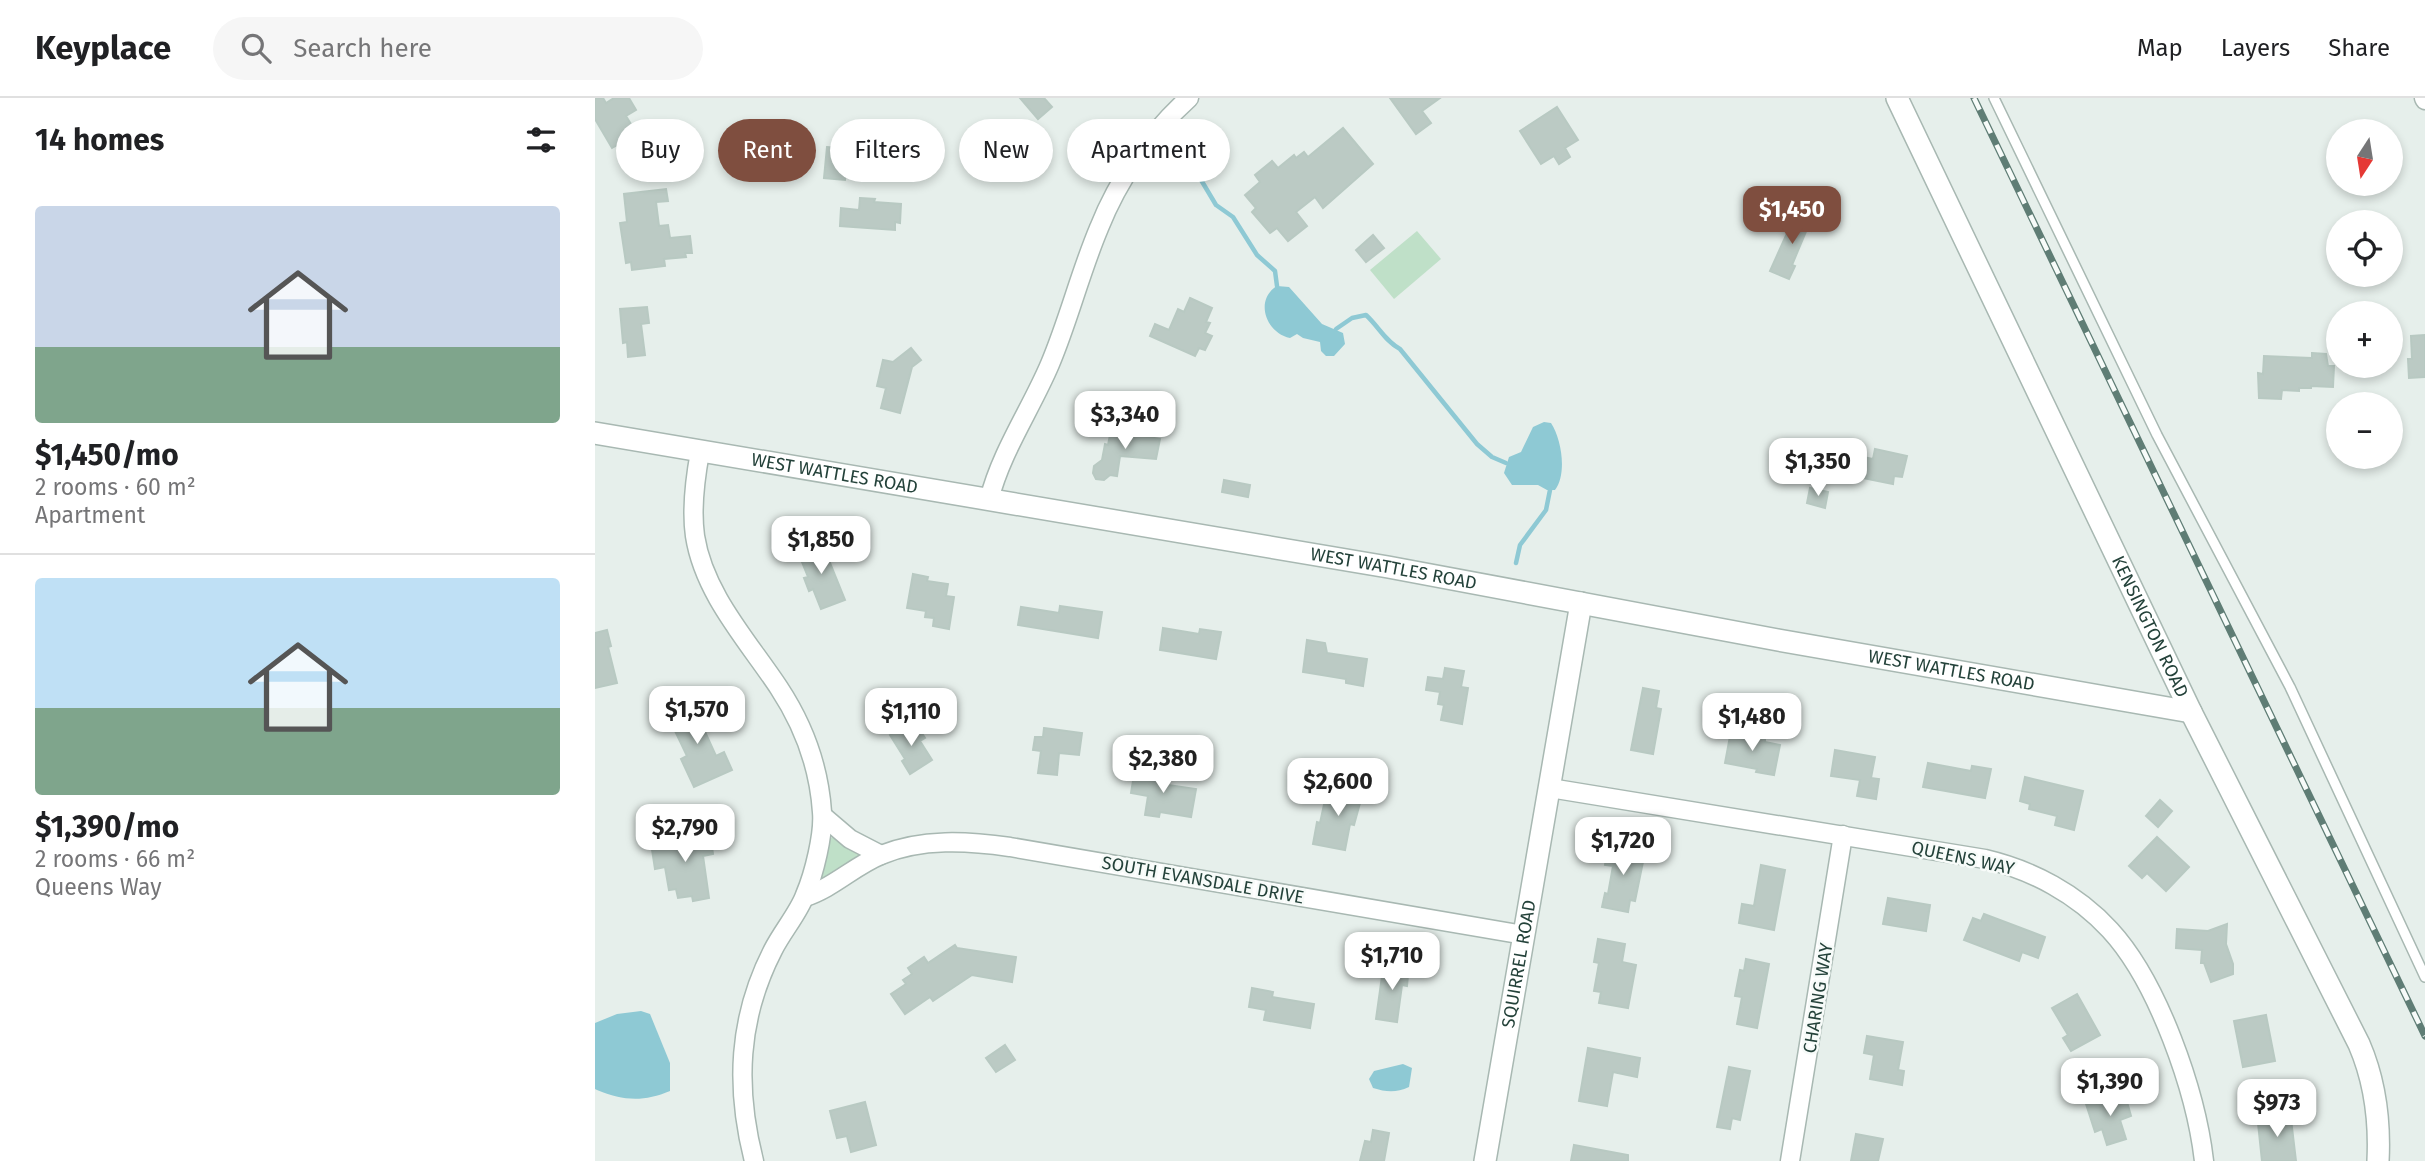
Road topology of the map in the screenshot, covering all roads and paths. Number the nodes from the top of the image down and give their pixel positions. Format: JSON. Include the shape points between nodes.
{"nodes":[{"id":1,"x":1897,"y":98,"type":"edge"},
{"id":2,"x":1994,"y":98,"type":"edge"},
{"id":3,"x":1181,"y":101,"type":"edge"},
{"id":4,"x":595,"y":433,"type":"edge"},
{"id":5,"x":700,"y":452,"type":"junction"},
{"id":6,"x":989,"y":500,"type":"junction"},
{"id":7,"x":1581,"y":603,"type":"junction"},
{"id":8,"x":2191,"y":712,"type":"junction"},
{"id":9,"x":1550,"y":788,"type":"junction"},
{"id":10,"x":823,"y":816,"type":"junction"},
{"id":11,"x":1843,"y":835,"type":"junction"},
{"id":12,"x":881,"y":855,"type":"junction"},
{"id":13,"x":805,"y":897,"type":"junction"},
{"id":14,"x":1524,"y":935,"type":"junction"},
{"id":15,"x":2425,"y":977,"type":"edge"},
{"id":16,"x":754,"y":1161,"type":"edge"},
{"id":17,"x":1485,"y":1161,"type":"edge"},
{"id":18,"x":1790,"y":1161,"type":"edge"},
{"id":19,"x":2204,"y":1161,"type":"edge"},
{"id":20,"x":2378,"y":1161,"type":"edge"}],
"edges":[{"from":1,"to":8,"type":"street","name":"KENSINGTON ROAD"},
{"from":2,"to":15,"type":"lane","via":[[2157,435],[2290,687]]},
{"from":3,"to":6,"type":"street","via":[[1135,161],[1108,206],[1051,361],[995,477]]},
{"from":4,"to":5,"type":"street","name":"WEST WATTLES ROAD"},
{"from":5,"to":6,"type":"street","name":"WEST WATTLES ROAD"},
{"from":5,"to":10,"type":"street","via":[[694,487],[695,536],[704,566],[723,607],[799,723],[816,768]]},
{"from":6,"to":7,"type":"street","name":"WEST WATTLES ROAD"},
{"from":7,"to":8,"type":"street","name":"WEST WATTLES ROAD"},
{"from":7,"to":9,"type":"street","name":"SQUIRREL ROAD"},
{"from":8,"to":20,"type":"street","name":"KENSINGTON ROAD","via":[[2364,1056],[2379,1132]]},
{"from":9,"to":11,"type":"street","name":"QUEENS WAY"},
{"from":9,"to":14,"type":"street","name":"SQUIRREL ROAD"},
{"from":10,"to":12,"type":"street","via":[[850,839]]},
{"from":10,"to":13,"type":"street"},
{"from":11,"to":18,"type":"street","name":"CHARING WAY"},
{"from":11,"to":19,"type":"street","name":"QUEENS WAY","via":[[2021,869],[2070,896],[2109,929],[2141,976],[2168,1030],[2193,1100]]},
{"from":12,"to":13,"type":"street","name":"SOUTH EVANSDALE DRIVE"},
{"from":12,"to":14,"type":"street","name":"SOUTH EVANSDALE DRIVE","via":[[941,842],[986,843]]},
{"from":13,"to":16,"type":"street","via":[[762,974],[746,1022],[742,1084]]},
{"from":14,"to":17,"type":"street","name":"SQUIRREL ROAD"}]}
